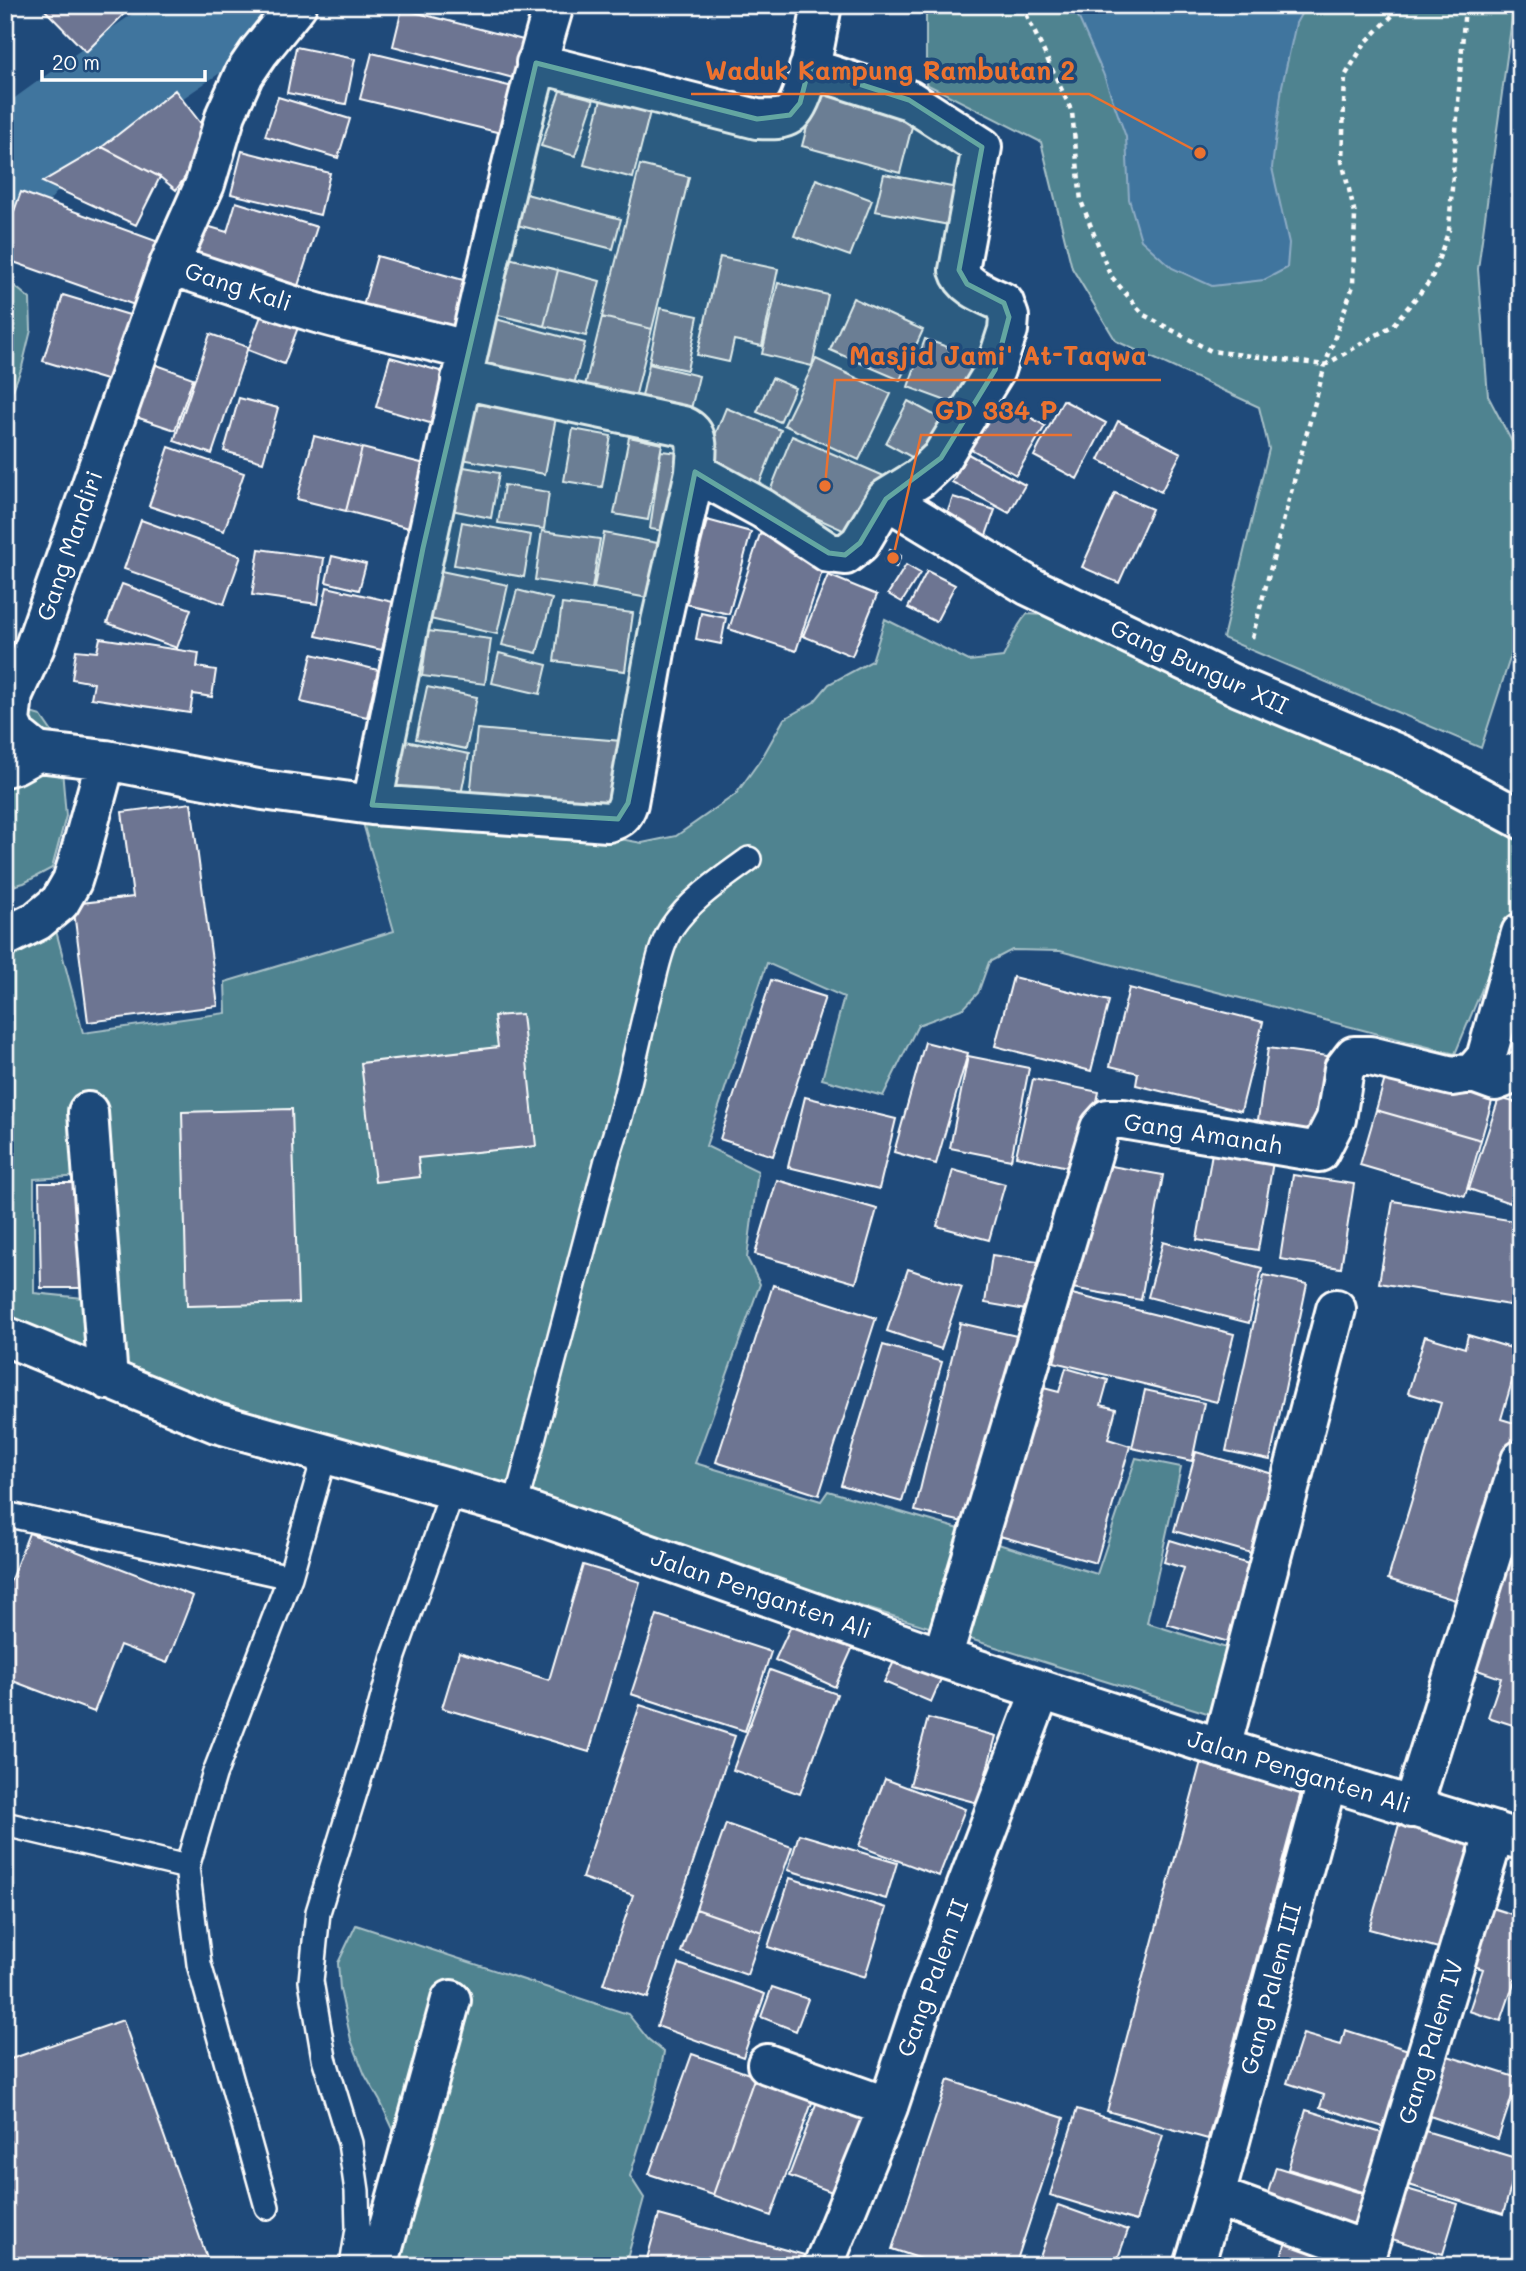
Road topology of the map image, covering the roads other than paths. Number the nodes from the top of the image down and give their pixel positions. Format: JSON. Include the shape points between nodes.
{"nodes":[{"id":1,"x":296,"y":5,"type":"edge"},
{"id":2,"x":554,"y":5,"type":"edge"},
{"id":3,"x":822,"y":5,"type":"edge"},
{"id":4,"x":536,"y":63,"type":"junction"},
{"id":5,"x":809,"y":68,"type":"junction"},
{"id":6,"x":169,"y":265,"type":"junction"},
{"id":7,"x":465,"y":366,"type":"junction"},
{"id":8,"x":695,"y":472,"type":"junction"},
{"id":9,"x":886,"y":499,"type":"junction"},
{"id":10,"x":21,"y":759,"type":"edge"},
{"id":11,"x":106,"y":760,"type":"junction"},
{"id":12,"x":372,"y":805,"type":"junction"},
{"id":13,"x":1521,"y":819,"type":"edge"},
{"id":14,"x":749,"y":859,"type":"dead end"},
{"id":15,"x":1521,"y":933,"type":"edge"},
{"id":16,"x":5,"y":937,"type":"edge"},
{"id":17,"x":1521,"y":1072,"type":"edge"},
{"id":18,"x":1473,"y":1073,"type":"junction"},
{"id":19,"x":88,"y":1112,"type":"dead end"},
{"id":20,"x":1336,"y":1309,"type":"dead end"},
{"id":21,"x":5,"y":1336,"type":"edge"},
{"id":22,"x":108,"y":1380,"type":"junction"},
{"id":23,"x":325,"y":1454,"type":"junction"},
{"id":24,"x":1521,"y":1460,"type":"edge"},
{"id":25,"x":453,"y":1490,"type":"junction"},
{"id":26,"x":515,"y":1507,"type":"junction"},
{"id":27,"x":5,"y":1514,"type":"edge"},
{"id":28,"x":290,"y":1577,"type":"junction"},
{"id":29,"x":942,"y":1658,"type":"junction"},
{"id":30,"x":1041,"y":1689,"type":"junction"},
{"id":31,"x":1221,"y":1748,"type":"junction"},
{"id":32,"x":1327,"y":1782,"type":"junction"},
{"id":33,"x":1412,"y":1808,"type":"junction"},
{"id":34,"x":5,"y":1824,"type":"edge"},
{"id":35,"x":1508,"y":1836,"type":"edge"},
{"id":36,"x":187,"y":1867,"type":"junction"},
{"id":37,"x":452,"y":2000,"type":"dead end"},
{"id":38,"x":767,"y":2064,"type":"dead end"},
{"id":39,"x":888,"y":2107,"type":"junction"},
{"id":40,"x":1215,"y":2196,"type":"junction"},
{"id":41,"x":267,"y":2207,"type":"dead end"},
{"id":42,"x":352,"y":2266,"type":"edge"},
{"id":43,"x":378,"y":2266,"type":"edge"},
{"id":44,"x":823,"y":2266,"type":"edge"},
{"id":45,"x":1194,"y":2266,"type":"edge"}],
"edges":[{"from":1,"to":6,"type":"street","name":"Gang Kali","via":[[244,74],[226,114],[205,184]]},
{"from":2,"to":4,"type":"street"},
{"from":3,"to":5,"type":"street"},
{"from":4,"to":5,"type":"street","via":[[757,119],[790,115],[800,103]]},
{"from":4,"to":7,"type":"street"},
{"from":5,"to":9,"type":"street","via":[[909,100],[982,147],[960,270],[967,284],[1004,303],[1008,330],[995,370],[940,458],[920,478]]},
{"from":6,"to":7,"type":"street","name":"Gang Kali","via":[[306,310],[425,338]]},
{"from":6,"to":10,"type":"street","name":"Gang Mandiri","via":[[35,646],[13,694],[10,722]]},
{"from":7,"to":8,"type":"street","name":"Gang Kali","via":[[691,429],[697,445]]},
{"from":7,"to":12,"type":"street"},
{"from":8,"to":9,"type":"street","via":[[763,509],[829,553],[845,555],[860,543]]},
{"from":8,"to":12,"type":"street","name":"Gang Mandiri","via":[[624,814],[608,822]]},
{"from":9,"to":13,"type":"street","name":"Gang Bungur XII","via":[[1029,586],[1239,687],[1401,755]]},
{"from":10,"to":11,"type":"street","name":"Gang Mandiri"},
{"from":11,"to":12,"type":"street","name":"Gang Mandiri","via":[[262,790]]},
{"from":11,"to":16,"type":"street","via":[[72,881],[60,902],[37,921]]},
{"from":14,"to":26,"type":"lane","via":[[705,892],[671,928],[659,961]]},
{"from":15,"to":18,"type":"street","via":[[1486,1058]]},
{"from":17,"to":18,"type":"street","via":[[1495,1081]]},
{"from":18,"to":29,"type":"street","name":"Gang Amanah","via":[[1452,1076],[1354,1056],[1344,1069],[1336,1119],[1319,1152],[1108,1119],[1100,1128]]},
{"from":19,"to":22,"type":"street"},
{"from":20,"to":31,"type":"street"},
{"from":21,"to":22,"type":"street","name":"Jalan Penganten Ali"},
{"from":22,"to":23,"type":"street","name":"Jalan Penganten Ali","via":[[216,1423]]},
{"from":23,"to":25,"type":"street","name":"Jalan Penganten Ali"},
{"from":23,"to":28,"type":"lane"},
{"from":24,"to":33,"type":"street"},
{"from":25,"to":26,"type":"street","name":"Jalan Penganten Ali"},
{"from":25,"to":42,"type":"lane","via":[[394,1656],[318,1912],[311,1981],[324,2058],[350,2143],[358,2191]]},
{"from":26,"to":29,"type":"street","name":"Jalan Penganten Ali"},
{"from":27,"to":28,"type":"lane"},
{"from":28,"to":36,"type":"lane","via":[[214,1775]]},
{"from":29,"to":30,"type":"street","name":"Jalan Penganten Ali"},
{"from":30,"to":31,"type":"street","name":"Jalan Penganten Ali"},
{"from":30,"to":39,"type":"street","name":"Gang Palem II"},
{"from":31,"to":32,"type":"street","name":"Jalan Penganten Ali"},
{"from":32,"to":33,"type":"street","name":"Jalan Penganten Ali"},
{"from":32,"to":40,"type":"street","name":"Gang Palem III"},
{"from":33,"to":35,"type":"street","name":"Jalan Penganten Ali"},
{"from":34,"to":36,"type":"lane"},
{"from":35,"to":40,"type":"street","name":"Gang Palem IV","via":[[1367,2251]]},
{"from":36,"to":41,"type":"lane","via":[[199,1964]]},
{"from":37,"to":43,"type":"street"},
{"from":38,"to":39,"type":"street"},
{"from":39,"to":44,"type":"street","name":"Gang Palem II"},
{"from":40,"to":45,"type":"street","name":"Gang Palem III"}]}
